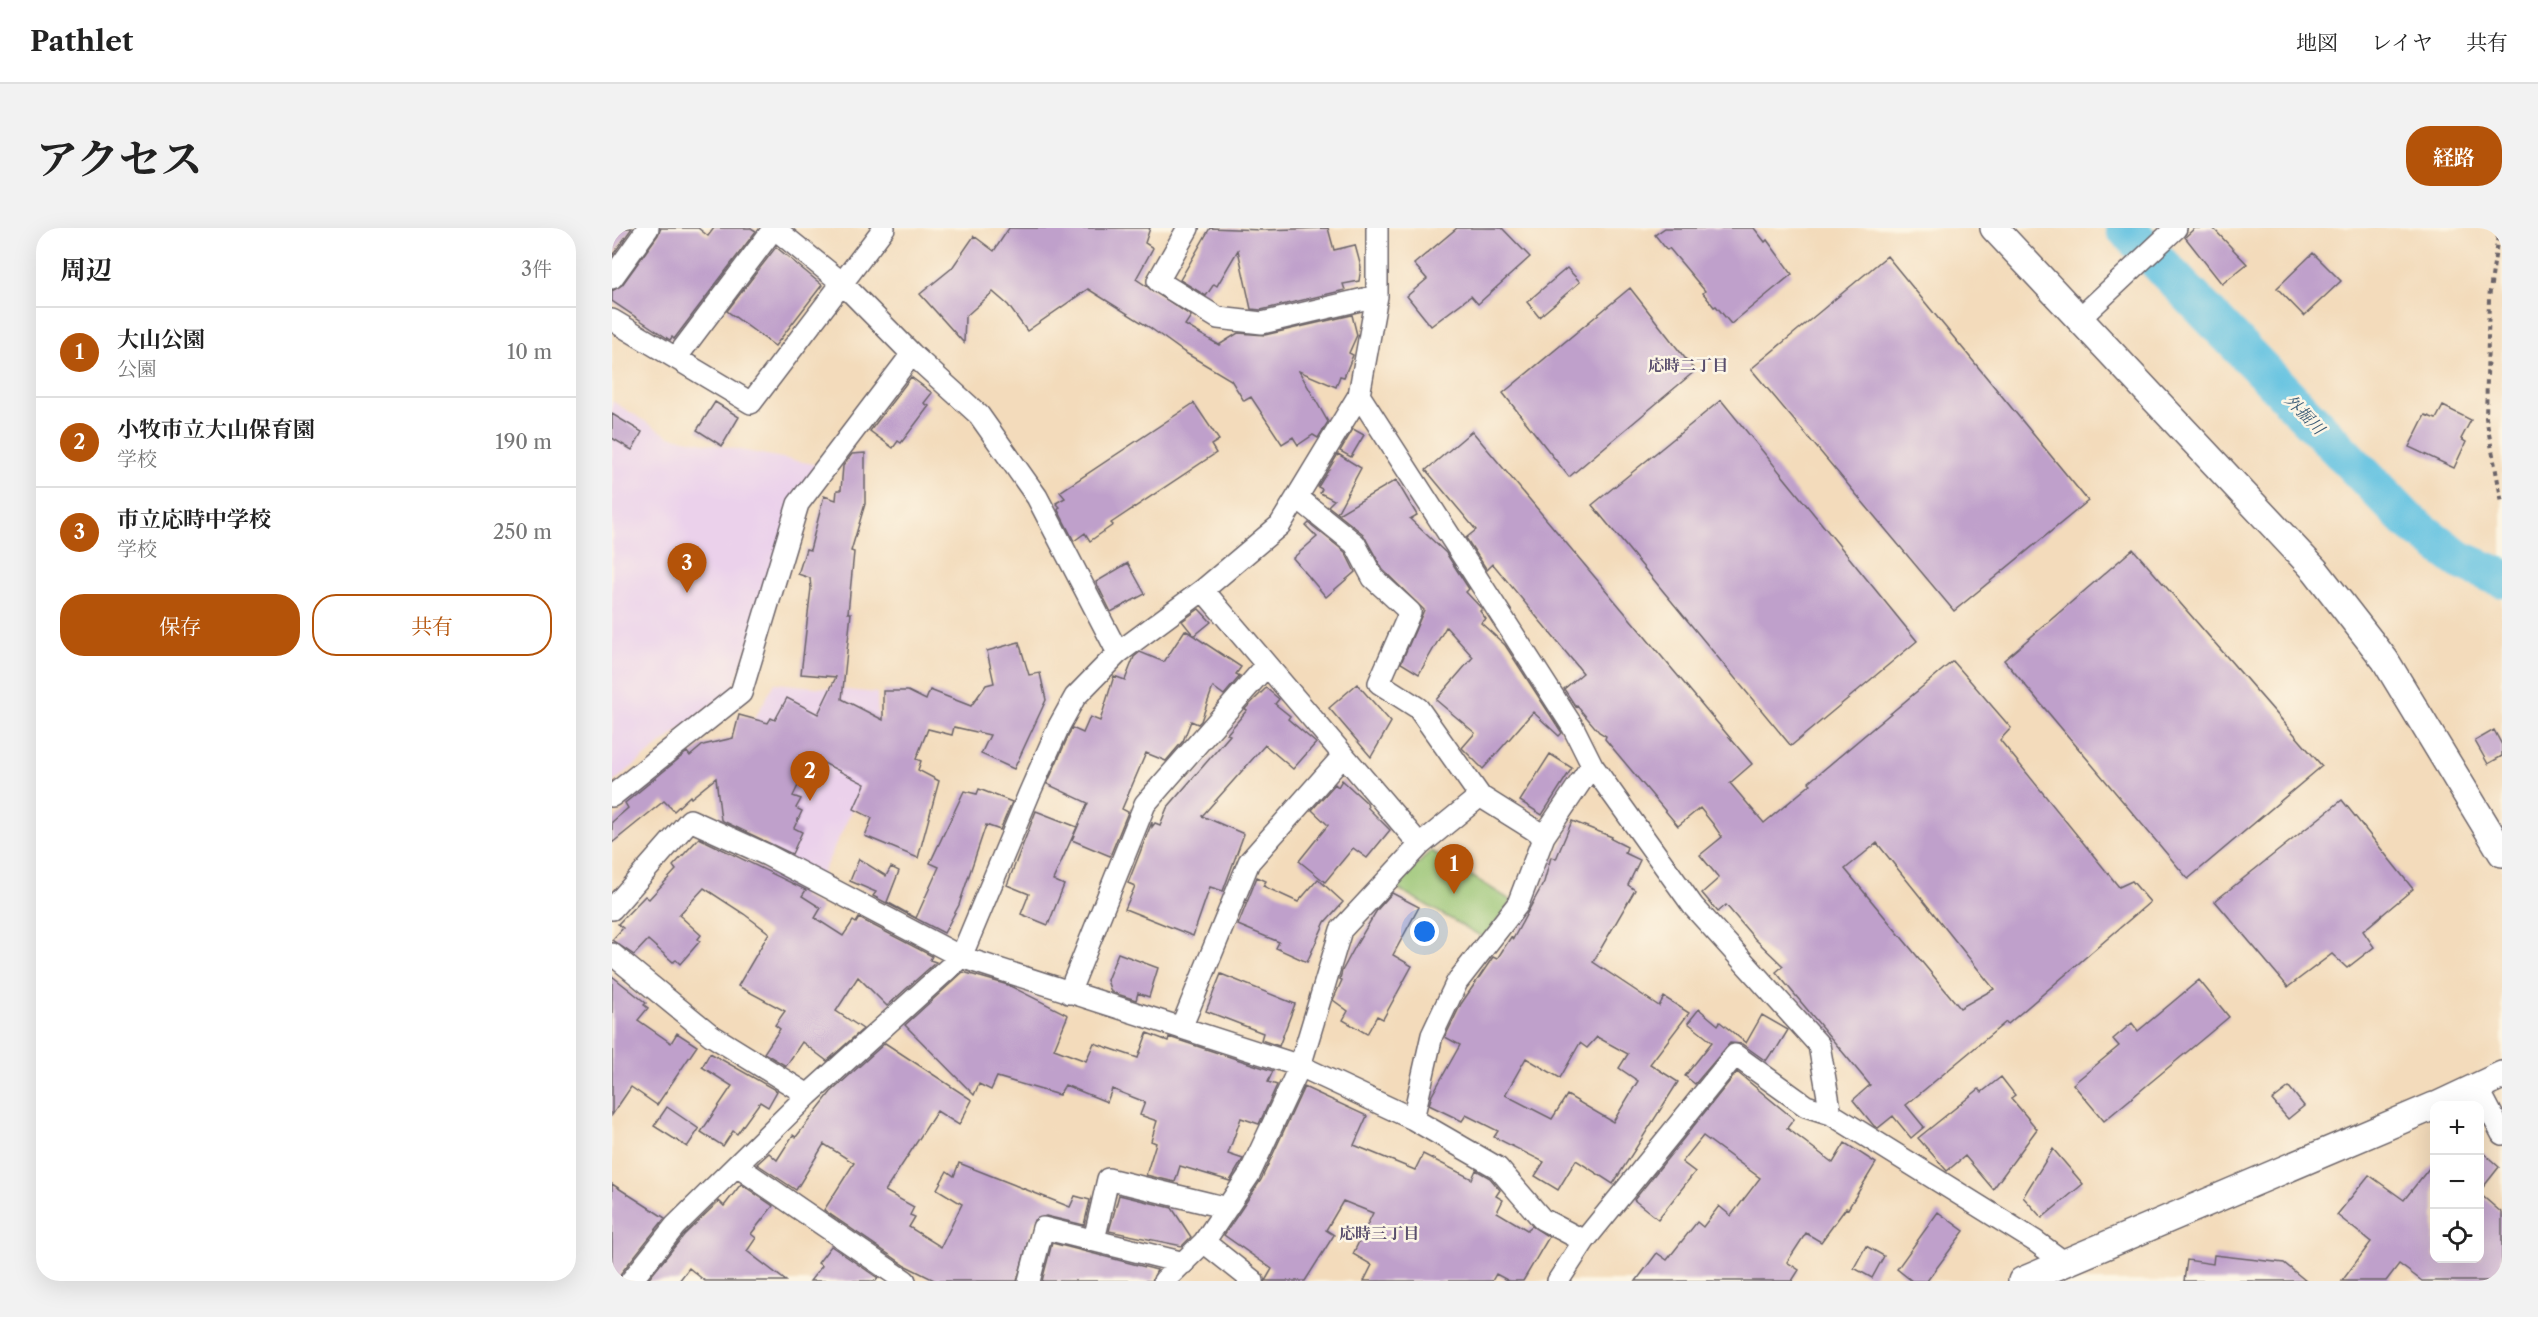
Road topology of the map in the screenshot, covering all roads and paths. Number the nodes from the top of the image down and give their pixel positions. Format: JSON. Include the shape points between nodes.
{"nodes":[{"id":1,"x":648,"y":228,"type":"edge"},
{"id":2,"x":774,"y":228,"type":"edge"},
{"id":3,"x":884,"y":228,"type":"edge"},
{"id":4,"x":1188,"y":228,"type":"edge"},
{"id":5,"x":1377,"y":228,"type":"edge"},
{"id":6,"x":1994,"y":228,"type":"edge"},
{"id":7,"x":2176,"y":228,"type":"edge"},
{"id":8,"x":2499,"y":228,"type":"edge"},
{"id":9,"x":612,"y":278,"type":"edge"},
{"id":10,"x":841,"y":282,"type":"junction"},
{"id":11,"x":1377,"y":296,"type":"junction"},
{"id":12,"x":2079,"y":319,"type":"junction"},
{"id":13,"x":612,"y":320,"type":"edge"},
{"id":14,"x":912,"y":354,"type":"junction"},
{"id":15,"x":676,"y":358,"type":"junction"},
{"id":16,"x":1359,"y":394,"type":"junction"},
{"id":17,"x":1299,"y":498,"type":"junction"},
{"id":18,"x":2502,"y":503,"type":"edge"},
{"id":19,"x":1203,"y":590,"type":"junction"},
{"id":20,"x":1118,"y":653,"type":"junction"},
{"id":21,"x":1266,"y":666,"type":"junction"},
{"id":22,"x":1343,"y":756,"type":"junction"},
{"id":23,"x":1592,"y":765,"type":"junction"},
{"id":24,"x":612,"y":796,"type":"edge"},
{"id":25,"x":1480,"y":796,"type":"junction"},
{"id":26,"x":1544,"y":836,"type":"junction"},
{"id":27,"x":1420,"y":845,"type":"junction"},
{"id":28,"x":2502,"y":853,"type":"edge"},
{"id":29,"x":612,"y":909,"type":"edge"},
{"id":30,"x":612,"y":954,"type":"edge"},
{"id":31,"x":961,"y":957,"type":"junction"},
{"id":32,"x":1069,"y":993,"type":"junction"},
{"id":33,"x":1181,"y":1028,"type":"junction"},
{"id":34,"x":1300,"y":1066,"type":"junction"},
{"id":35,"x":2502,"y":1075,"type":"edge"},
{"id":36,"x":2478,"y":1088,"type":"junction"},
{"id":37,"x":808,"y":1095,"type":"junction"},
{"id":38,"x":2447,"y":1101,"type":"edge"},
{"id":39,"x":2430,"y":1108,"type":"edge"},
{"id":40,"x":1831,"y":1114,"type":"junction"},
{"id":41,"x":1413,"y":1119,"type":"junction"},
{"id":42,"x":2502,"y":1134,"type":"edge"},
{"id":43,"x":737,"y":1166,"type":"junction"},
{"id":44,"x":1227,"y":1208,"type":"junction"},
{"id":45,"x":1094,"y":1240,"type":"junction"},
{"id":46,"x":1584,"y":1241,"type":"junction"},
{"id":47,"x":1204,"y":1242,"type":"junction"},
{"id":48,"x":1184,"y":1263,"type":"junction"},
{"id":49,"x":2065,"y":1263,"type":"junction"},
{"id":50,"x":631,"y":1281,"type":"edge"},
{"id":51,"x":905,"y":1281,"type":"edge"},
{"id":52,"x":1029,"y":1281,"type":"edge"},
{"id":53,"x":1164,"y":1281,"type":"edge"},
{"id":54,"x":1253,"y":1281,"type":"edge"},
{"id":55,"x":1558,"y":1281,"type":"edge"},
{"id":56,"x":2022,"y":1281,"type":"edge"}],
"edges":[{"from":1,"to":9,"type":"street"},
{"from":2,"to":10,"type":"street"},
{"from":2,"to":15,"type":"street"},
{"from":3,"to":10,"type":"street"},
{"from":4,"to":11,"type":"street","via":[[1158,281],[1218,318],[1262,322]]},
{"from":5,"to":11,"type":"street"},
{"from":6,"to":12,"type":"street"},
{"from":7,"to":12,"type":"street"},
{"from":8,"to":18,"type":"path","via":[[2488,298],[2486,418]]},
{"from":10,"to":14,"type":"street"},
{"from":10,"to":15,"type":"street","via":[[751,403]]},
{"from":11,"to":16,"type":"street"},
{"from":12,"to":28,"type":"street","via":[[2314,570],[2385,660]]},
{"from":13,"to":15,"type":"street"},
{"from":14,"to":20,"type":"street","via":[[980,414],[1037,497]]},
{"from":14,"to":24,"type":"street","via":[[798,504],[741,693]]},
{"from":16,"to":17,"type":"street"},
{"from":16,"to":23,"type":"street","via":[[1573,727]]},
{"from":17,"to":19,"type":"street","via":[[1280,525]]},
{"from":17,"to":25,"type":"street","via":[[1354,544],[1373,578],[1410,612],[1379,683],[1418,708]]},
{"from":19,"to":20,"type":"street"},
{"from":19,"to":21,"type":"street"},
{"from":20,"to":31,"type":"street","via":[[1075,697],[1059,726]]},
{"from":21,"to":22,"type":"street"},
{"from":21,"to":32,"type":"street","via":[[1145,804]]},
{"from":22,"to":27,"type":"street"},
{"from":22,"to":33,"type":"street","via":[[1249,862]]},
{"from":23,"to":26,"type":"street"},
{"from":23,"to":40,"type":"street","via":[[1693,906],[1819,1045]]},
{"from":25,"to":26,"type":"street"},
{"from":25,"to":27,"type":"street"},
{"from":26,"to":41,"type":"street","via":[[1518,904],[1457,982],[1432,1035]]},
{"from":27,"to":34,"type":"street","via":[[1341,930]]},
{"from":29,"to":31,"type":"street","via":[[690,820],[767,855]]},
{"from":30,"to":37,"type":"street","via":[[711,1035]]},
{"from":31,"to":32,"type":"street"},
{"from":31,"to":37,"type":"street"},
{"from":32,"to":33,"type":"street"},
{"from":33,"to":34,"type":"street"},
{"from":34,"to":41,"type":"street"},
{"from":34,"to":44,"type":"street","via":[[1248,1175]]},
{"from":35,"to":36,"type":"street"},
{"from":36,"to":38,"type":"street"},
{"from":36,"to":42,"type":"street"},
{"from":37,"to":43,"type":"street"},
{"from":39,"to":49,"type":"street"},
{"from":40,"to":46,"type":"street","via":[[1806,1106],[1735,1055]]},
{"from":40,"to":49,"type":"street"},
{"from":41,"to":46,"type":"street","via":[[1498,1167],[1542,1219]]},
{"from":43,"to":50,"type":"street","via":[[675,1226]]},
{"from":43,"to":51,"type":"street"},
{"from":44,"to":45,"type":"street","via":[[1108,1179]]},
{"from":44,"to":47,"type":"street"},
{"from":45,"to":48,"type":"street"},
{"from":45,"to":52,"type":"street","via":[[1043,1228]]},
{"from":46,"to":55,"type":"street"},
{"from":47,"to":48,"type":"street"},
{"from":47,"to":54,"type":"street"},
{"from":48,"to":53,"type":"street"},
{"from":49,"to":56,"type":"street"}]}
